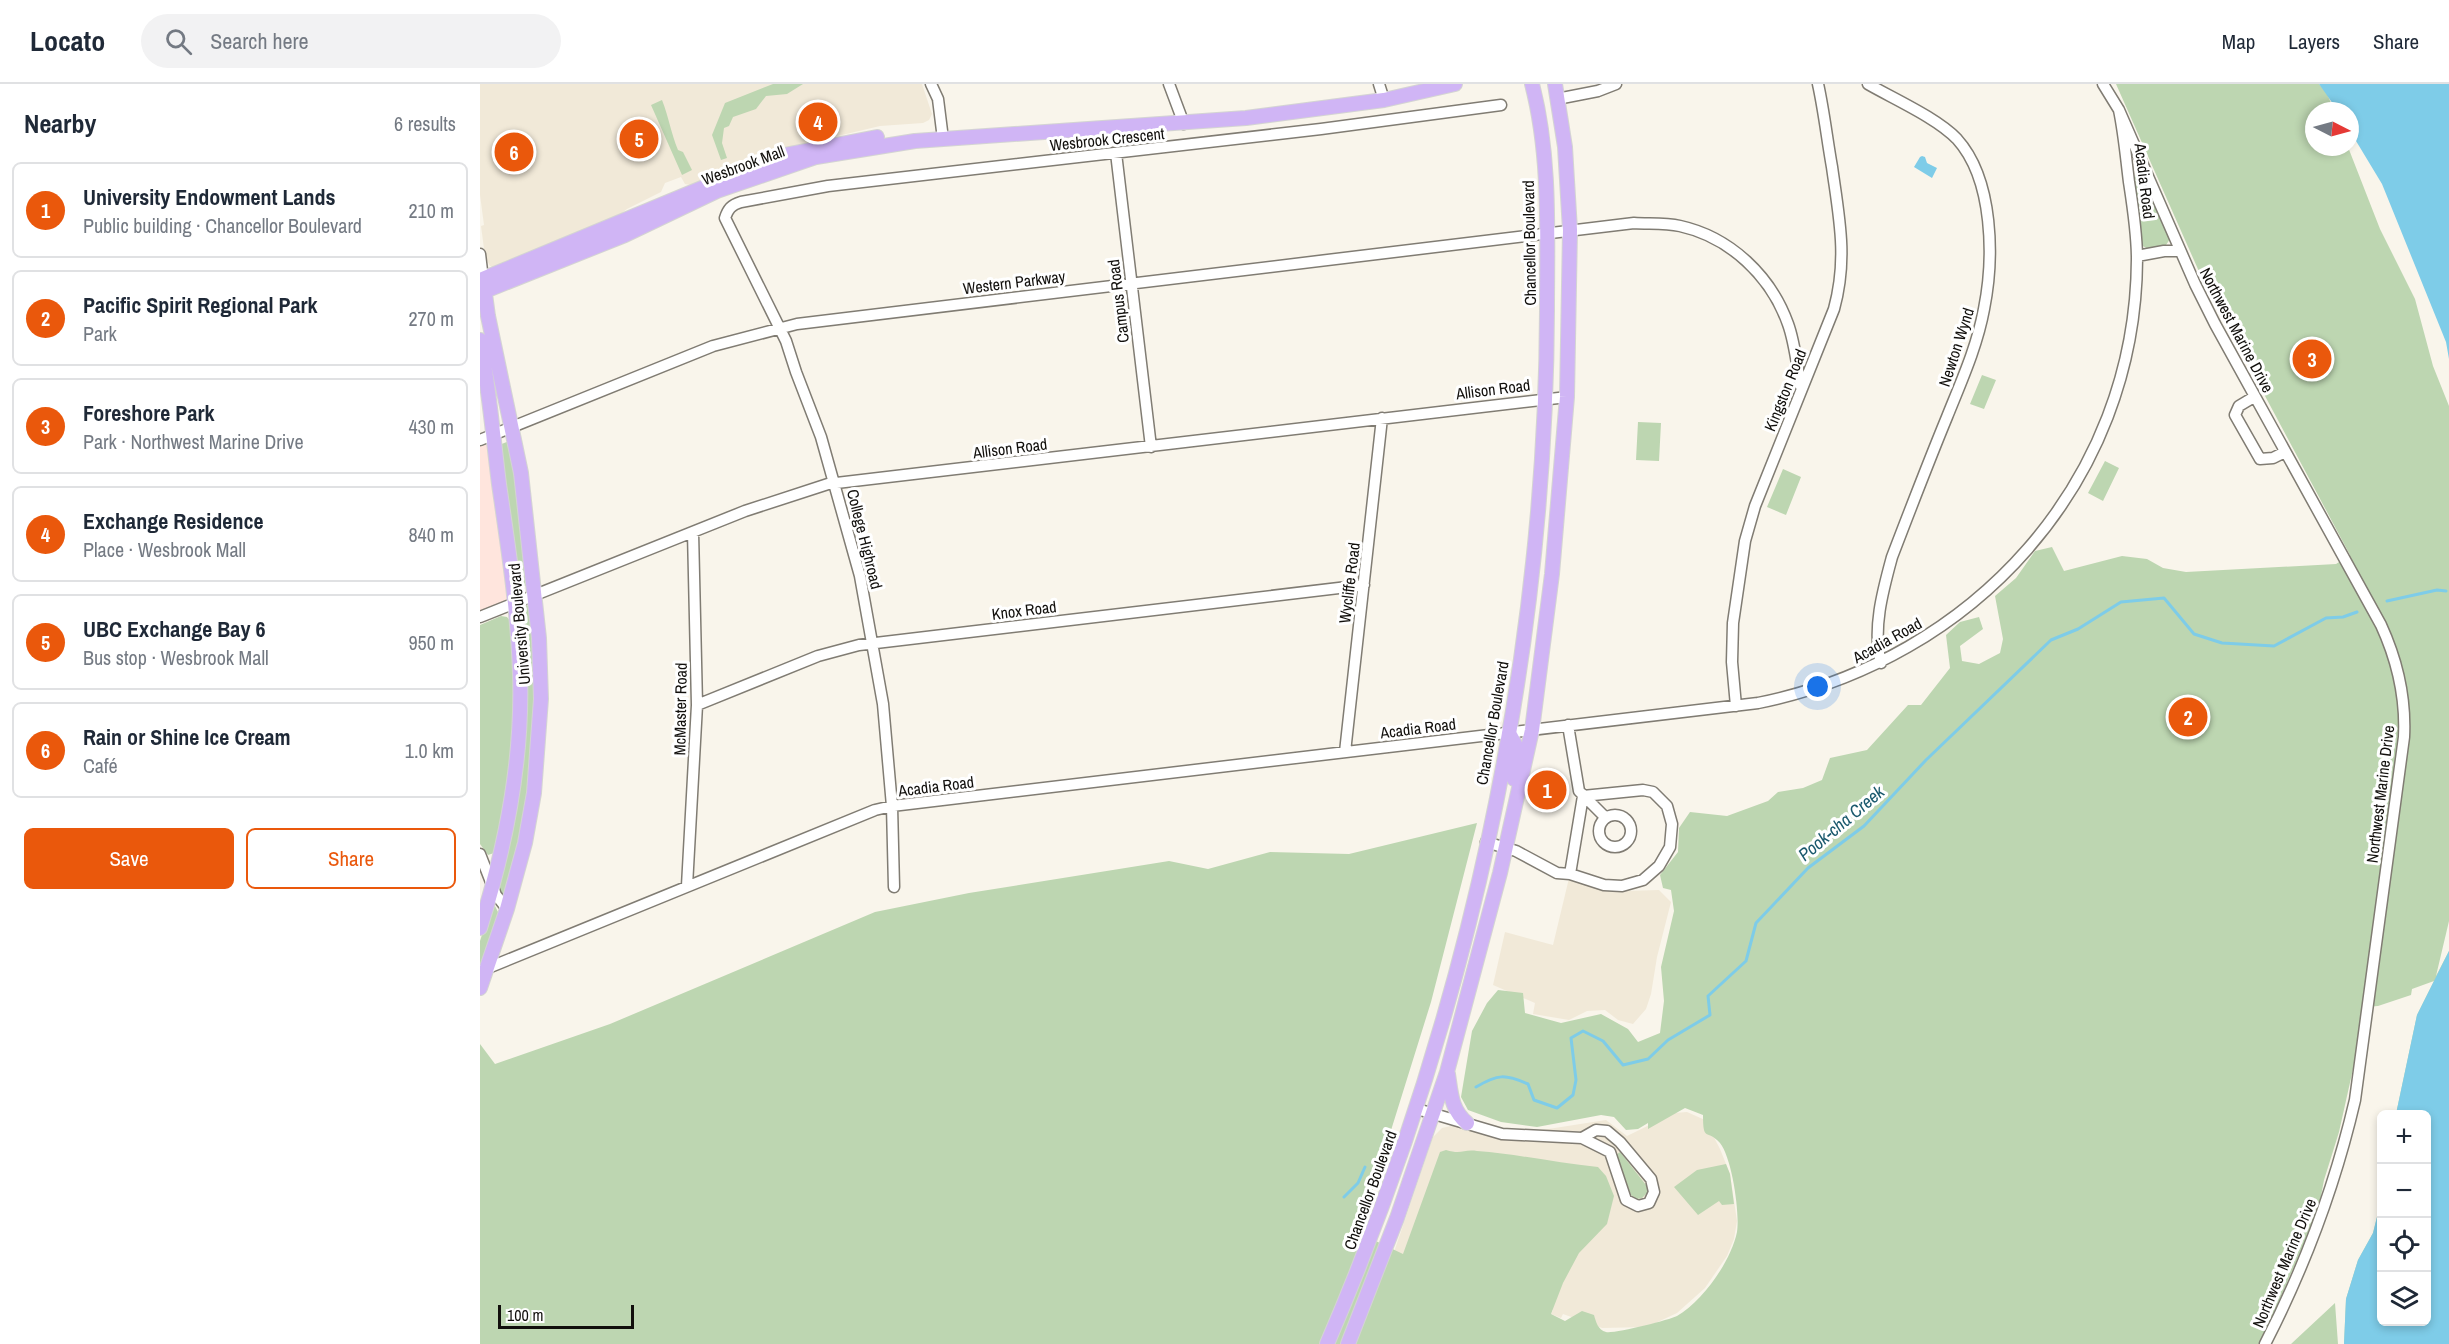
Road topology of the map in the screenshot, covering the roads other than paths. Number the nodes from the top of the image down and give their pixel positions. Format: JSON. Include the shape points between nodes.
{"nodes":[{"id":1,"x":932,"y":84,"type":"edge"},
{"id":2,"x":1169,"y":84,"type":"edge"},
{"id":3,"x":1378,"y":84,"type":"edge"},
{"id":4,"x":1455,"y":84,"type":"edge"},
{"id":5,"x":1532,"y":84,"type":"edge"},
{"id":6,"x":1555,"y":84,"type":"edge"},
{"id":7,"x":1616,"y":84,"type":"edge"},
{"id":8,"x":1818,"y":84,"type":"edge"},
{"id":9,"x":1868,"y":84,"type":"edge"},
{"id":10,"x":2103,"y":84,"type":"edge"},
{"id":11,"x":1557,"y":99,"type":"junction"},
{"id":12,"x":1384,"y":100,"type":"junction"},
{"id":13,"x":1501,"y":105,"type":"dead end"},
{"id":14,"x":2119,"y":110,"type":"junction"},
{"id":15,"x":1184,"y":124,"type":"junction"},
{"id":16,"x":943,"y":135,"type":"junction"},
{"id":17,"x":1116,"y":153,"type":"junction"},
{"id":18,"x":2143,"y":163,"type":"junction"},
{"id":19,"x":2128,"y":175,"type":"junction"},
{"id":20,"x":725,"y":218,"type":"joint"},
{"id":21,"x":1570,"y":230,"type":"junction"},
{"id":22,"x":1547,"y":233,"type":"junction"},
{"id":23,"x":2180,"y":251,"type":"junction"},
{"id":24,"x":480,"y":254,"type":"edge"},
{"id":25,"x":2137,"y":256,"type":"junction"},
{"id":26,"x":1131,"y":283,"type":"junction"},
{"id":27,"x":482,"y":286,"type":"edge"},
{"id":28,"x":780,"y":327,"type":"junction"},
{"id":29,"x":480,"y":340,"type":"edge"},
{"id":30,"x":1801,"y":387,"type":"junction"},
{"id":31,"x":1567,"y":397,"type":"junction"},
{"id":32,"x":2254,"y":397,"type":"junction"},
{"id":33,"x":1545,"y":398,"type":"junction"},
{"id":34,"x":1382,"y":418,"type":"junction"},
{"id":35,"x":512,"y":427,"type":"junction"},
{"id":36,"x":487,"y":437,"type":"edge"},
{"id":37,"x":1151,"y":447,"type":"junction"},
{"id":38,"x":2285,"y":452,"type":"junction"},
{"id":39,"x":835,"y":483,"type":"junction"},
{"id":40,"x":693,"y":532,"type":"junction"},
{"id":41,"x":1364,"y":585,"type":"junction"},
{"id":42,"x":534,"y":596,"type":"junction"},
{"id":43,"x":514,"y":603,"type":"junction"},
{"id":44,"x":480,"y":617,"type":"edge"},
{"id":45,"x":873,"y":643,"type":"junction"},
{"id":46,"x":1881,"y":663,"type":"junction"},
{"id":47,"x":697,"y":705,"type":"junction"},
{"id":48,"x":1736,"y":706,"type":"junction"},
{"id":49,"x":1568,"y":725,"type":"junction"},
{"id":50,"x":1532,"y":730,"type":"junction"},
{"id":51,"x":1509,"y":733,"type":"junction"},
{"id":52,"x":1346,"y":752,"type":"junction"},
{"id":53,"x":1582,"y":796,"type":"junction"},
{"id":54,"x":892,"y":806,"type":"junction"},
{"id":55,"x":1513,"y":817,"type":"junction"},
{"id":56,"x":1606,"y":818,"type":"dead end"},
{"id":57,"x":1486,"y":842,"type":"junction"},
{"id":58,"x":1506,"y":848,"type":"junction"},
{"id":59,"x":480,"y":854,"type":"edge"},
{"id":60,"x":1570,"y":874,"type":"junction"},
{"id":61,"x":687,"y":886,"type":"junction"},
{"id":62,"x":493,"y":887,"type":"junction"},
{"id":63,"x":894,"y":887,"type":"dead end"},
{"id":64,"x":507,"y":909,"type":"junction"},
{"id":65,"x":480,"y":928,"type":"edge"},
{"id":66,"x":484,"y":970,"type":"edge"},
{"id":67,"x":480,"y":988,"type":"edge"},
{"id":68,"x":1447,"y":1072,"type":"junction"},
{"id":69,"x":1417,"y":1109,"type":"junction"},
{"id":70,"x":1434,"y":1114,"type":"junction"},
{"id":71,"x":1467,"y":1123,"type":"junction"},
{"id":72,"x":1582,"y":1138,"type":"junction"},
{"id":73,"x":1620,"y":1142,"type":"junction"},
{"id":74,"x":1610,"y":1152,"type":"junction"},
{"id":75,"x":1327,"y":1344,"type":"edge"},
{"id":76,"x":1348,"y":1344,"type":"edge"},
{"id":77,"x":2265,"y":1344,"type":"edge"}],
"edges":[{"from":1,"to":16,"type":"street"},
{"from":2,"to":15,"type":"street"},
{"from":3,"to":12,"type":"street"},
{"from":4,"to":12,"type":"main road","name":"Wesbrook Mall"},
{"from":5,"to":22,"type":"main road","name":"Chancellor Boulevard","via":[[1543,152]]},
{"from":6,"to":11,"type":"main road","name":"Chancellor Boulevard"},
{"from":7,"to":11,"type":"street"},
{"from":8,"to":30,"type":"street","name":"Kingston Road","via":[[1843,258],[1834,309]]},
{"from":9,"to":46,"type":"street","name":"Newton Wynd","via":[[1936,123],[1959,142],[1971,159],[1981,181],[1989,257],[1984,309],[1975,347],[1892,557],[1878,633]]},
{"from":10,"to":14,"type":"street","name":"Northwest Marine Drive"},
{"from":11,"to":21,"type":"main road","name":"Chancellor Boulevard","via":[[1565,147]]},
{"from":12,"to":15,"type":"main road","name":"Wesbrook Mall"},
{"from":13,"to":17,"type":"street","name":"Wesbrook Crescent"},
{"from":14,"to":18,"type":"street","name":"Northwest Marine Drive"},
{"from":14,"to":19,"type":"street","name":"Acadia Road"},
{"from":15,"to":16,"type":"main road","name":"Wesbrook Mall","via":[[1071,131],[1040,126]]},
{"from":16,"to":27,"type":"main road","name":"Wesbrook Mall","via":[[845,142],[779,156]]},
{"from":17,"to":20,"type":"street","name":"Wesbrook Crescent","via":[[774,195],[734,204]]},
{"from":17,"to":26,"type":"street","name":"Campus Road"},
{"from":18,"to":19,"type":"street","via":[[2132,167]]},
{"from":18,"to":23,"type":"street","name":"Northwest Marine Drive"},
{"from":19,"to":25,"type":"street","name":"Acadia Road"},
{"from":20,"to":28,"type":"street","name":"College Highroad"},
{"from":21,"to":22,"type":"street","name":"Western Parkway"},
{"from":21,"to":30,"type":"street","name":"Western Parkway","via":[[1634,223],[1668,224],[1691,229],[1729,247],[1762,276],[1777,300],[1789,325]]},
{"from":21,"to":31,"type":"main road","name":"Chancellor Boulevard"},
{"from":22,"to":26,"type":"street","name":"Western Parkway"},
{"from":22,"to":33,"type":"main road","name":"Chancellor Boulevard"},
{"from":23,"to":25,"type":"street"},
{"from":23,"to":32,"type":"street","name":"Northwest Marine Drive"},
{"from":24,"to":27,"type":"street","name":"University Boulevard"},
{"from":25,"to":46,"type":"street","name":"Acadia Road","via":[[2132,317],[2122,370],[2098,436],[2068,493],[2015,564],[1974,602]]},
{"from":26,"to":28,"type":"street","name":"Western Parkway"},
{"from":26,"to":37,"type":"street","name":"Campus Road"},
{"from":27,"to":35,"type":"main road","name":"University Boulevard"},
{"from":28,"to":35,"type":"street","name":"Western Parkway","via":[[713,346]]},
{"from":28,"to":39,"type":"street","name":"College Highroad"},
{"from":29,"to":36,"type":"main road","name":"University Boulevard"},
{"from":30,"to":48,"type":"street","name":"Kingston Road","via":[[1745,541],[1733,623]]},
{"from":31,"to":33,"type":"street","name":"Allison Road"},
{"from":31,"to":50,"type":"main road","name":"Chancellor Boulevard","via":[[1552,574]]},
{"from":32,"to":38,"type":"street","name":"Northwest Marine Drive"},
{"from":32,"to":38,"type":"street","via":[[2239,406],[2235,415],[2246,436],[2260,459]]},
{"from":33,"to":34,"type":"street","name":"Allison Road"},
{"from":33,"to":51,"type":"main road","name":"Chancellor Boulevard","via":[[1538,512]]},
{"from":34,"to":37,"type":"street","name":"Allison Road"},
{"from":34,"to":41,"type":"street","name":"Wycliffe Road"},
{"from":35,"to":36,"type":"street","name":"Western Parkway"},
{"from":35,"to":42,"type":"main road","name":"University Boulevard"},
{"from":36,"to":43,"type":"main road","name":"University Boulevard"},
{"from":37,"to":39,"type":"street","name":"Allison Road"},
{"from":38,"to":77,"type":"street","name":"Northwest Marine Drive","via":[[2392,649],[2405,720],[2355,1100],[2313,1241]]},
{"from":39,"to":40,"type":"street","name":"Allison Road","via":[[772,501]]},
{"from":39,"to":45,"type":"street","name":"College Highroad"},
{"from":40,"to":42,"type":"street","name":"Allison Road"},
{"from":40,"to":47,"type":"street","name":"McMaster Road"},
{"from":41,"to":45,"type":"street","name":"Knox Road"},
{"from":41,"to":52,"type":"street","name":"Wycliffe Road"},
{"from":42,"to":43,"type":"street","name":"Allison Road"},
{"from":42,"to":64,"type":"main road","name":"University Boulevard","via":[[540,664],[538,757],[529,822]]},
{"from":43,"to":44,"type":"street","name":"Allison Road"},
{"from":43,"to":62,"type":"main road","name":"University Boulevard","via":[[520,675],[517,746],[508,817]]},
{"from":45,"to":47,"type":"street","name":"Knox Road","via":[[818,656]]},
{"from":45,"to":54,"type":"street","name":"College Highroad"},
{"from":46,"to":48,"type":"street","name":"Acadia Road","via":[[1803,693]]},
{"from":47,"to":61,"type":"street","name":"McMaster Road"},
{"from":48,"to":49,"type":"street","name":"Acadia Road"},
{"from":49,"to":50,"type":"street","name":"Acadia Road"},
{"from":49,"to":53,"type":"street"},
{"from":50,"to":51,"type":"street","name":"Acadia Road"},
{"from":50,"to":55,"type":"main road","name":"Chancellor Boulevard"},
{"from":51,"to":52,"type":"street","name":"Acadia Road"},
{"from":51,"to":55,"type":"main road","via":[[1517,748]]},
{"from":51,"to":57,"type":"main road","name":"Chancellor Boulevard"},
{"from":52,"to":54,"type":"street","name":"Acadia Road"},
{"from":53,"to":56,"type":"street"},
{"from":53,"to":60,"type":"street"},
{"from":53,"to":60,"type":"street","via":[[1653,792],[1667,806],[1672,824],[1670,848],[1659,866],[1643,880],[1622,886],[1604,885]]},
{"from":54,"to":61,"type":"street","name":"Acadia Road"},
{"from":54,"to":63,"type":"street","name":"College Highroad"},
{"from":55,"to":58,"type":"main road","name":"Chancellor Boulevard"},
{"from":57,"to":58,"type":"street"},
{"from":57,"to":69,"type":"main road","name":"Chancellor Boulevard","via":[[1466,935]]},
{"from":58,"to":60,"type":"street","via":[[1557,873]]},
{"from":58,"to":68,"type":"main road","name":"Chancellor Boulevard"},
{"from":59,"to":62,"type":"street"},
{"from":61,"to":66,"type":"street","name":"Acadia Road"},
{"from":62,"to":64,"type":"street"},
{"from":62,"to":65,"type":"main road","name":"University Boulevard"},
{"from":64,"to":66,"type":"main road","name":"University Boulevard"},
{"from":66,"to":67,"type":"main road","name":"University Boulevard"},
{"from":68,"to":70,"type":"main road","name":"Chancellor Boulevard"},
{"from":68,"to":71,"type":"main road","via":[[1454,1107]]},
{"from":69,"to":70,"type":"street"},
{"from":69,"to":75,"type":"main road","name":"Chancellor Boulevard"},
{"from":70,"to":71,"type":"street"},
{"from":70,"to":76,"type":"main road","name":"Chancellor Boulevard"},
{"from":71,"to":72,"type":"street","via":[[1502,1134]]},
{"from":72,"to":73,"type":"street","via":[[1596,1130],[1607,1131]]},
{"from":72,"to":74,"type":"street"},
{"from":73,"to":74,"type":"street"},
{"from":73,"to":74,"type":"street","via":[[1651,1179],[1654,1192],[1649,1203],[1638,1206],[1626,1200]]}]}
